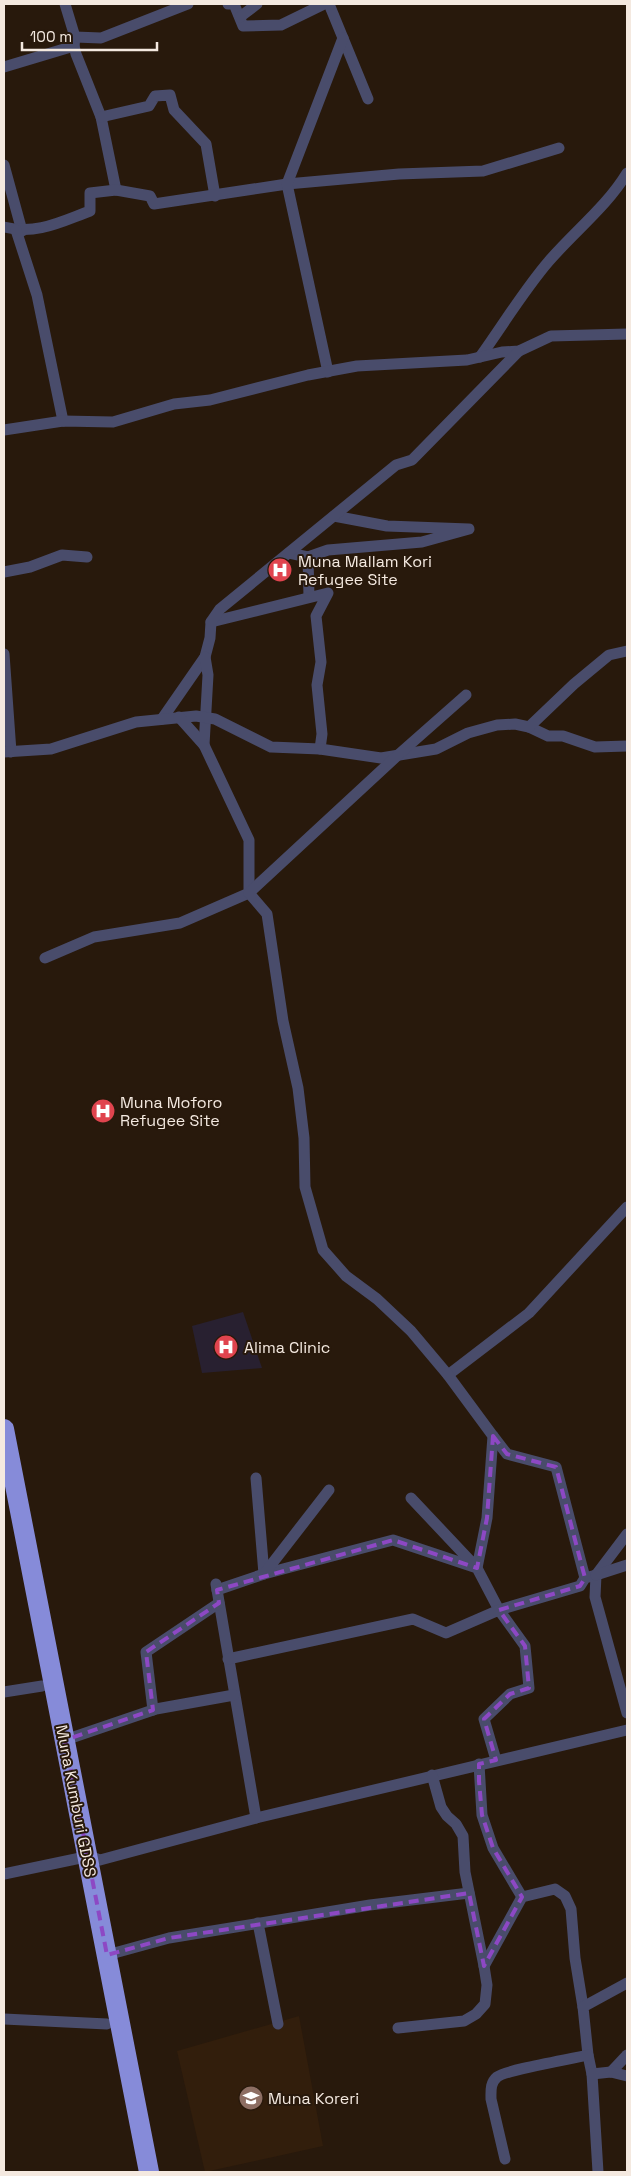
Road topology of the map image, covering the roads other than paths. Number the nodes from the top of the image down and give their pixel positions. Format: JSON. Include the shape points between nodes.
{"nodes":[{"id":1,"x":65,"y":4,"type":"edge"},
{"id":2,"x":188,"y":4,"type":"edge"},
{"id":3,"x":228,"y":4,"type":"edge"},
{"id":4,"x":258,"y":4,"type":"edge"},
{"id":5,"x":324,"y":4,"type":"edge"},
{"id":6,"x":329,"y":4,"type":"edge"},
{"id":7,"x":240,"y":17,"type":"junction"},
{"id":8,"x":343,"y":38,"type":"junction"},
{"id":9,"x":74,"y":42,"type":"junction"},
{"id":10,"x":4,"y":67,"type":"edge"},
{"id":11,"x":368,"y":99,"type":"dead end"},
{"id":12,"x":101,"y":117,"type":"junction"},
{"id":13,"x":559,"y":148,"type":"dead end"},
{"id":14,"x":4,"y":165,"type":"edge"},
{"id":15,"x":627,"y":173,"type":"edge"},
{"id":16,"x":287,"y":184,"type":"junction"},
{"id":17,"x":116,"y":190,"type":"junction"},
{"id":18,"x":215,"y":196,"type":"junction"},
{"id":19,"x":4,"y":227,"type":"edge"},
{"id":20,"x":19,"y":231,"type":"junction"},
{"id":21,"x":627,"y":334,"type":"edge"},
{"id":22,"x":519,"y":351,"type":"junction"},
{"id":23,"x":480,"y":357,"type":"junction"},
{"id":24,"x":328,"y":372,"type":"junction"},
{"id":25,"x":64,"y":421,"type":"junction"},
{"id":26,"x":4,"y":430,"type":"edge"},
{"id":27,"x":334,"y":516,"type":"junction"},
{"id":28,"x":289,"y":552,"type":"junction"},
{"id":29,"x":87,"y":557,"type":"dead end"},
{"id":30,"x":308,"y":557,"type":"junction"},
{"id":31,"x":4,"y":572,"type":"edge"},
{"id":32,"x":309,"y":598,"type":"junction"},
{"id":33,"x":211,"y":622,"type":"junction"},
{"id":34,"x":627,"y":650,"type":"edge"},
{"id":35,"x":4,"y":654,"type":"edge"},
{"id":36,"x":205,"y":657,"type":"junction"},
{"id":37,"x":466,"y":695,"type":"dead end"},
{"id":38,"x":206,"y":717,"type":"junction"},
{"id":39,"x":179,"y":718,"type":"junction"},
{"id":40,"x":162,"y":719,"type":"junction"},
{"id":41,"x":529,"y":728,"type":"junction"},
{"id":42,"x":204,"y":745,"type":"junction"},
{"id":43,"x":627,"y":746,"type":"edge"},
{"id":44,"x":320,"y":749,"type":"junction"},
{"id":45,"x":8,"y":752,"type":"edge"},
{"id":46,"x":398,"y":756,"type":"junction"},
{"id":47,"x":249,"y":894,"type":"junction"},
{"id":48,"x":46,"y":958,"type":"dead end"},
{"id":49,"x":627,"y":1207,"type":"edge"},
{"id":50,"x":448,"y":1375,"type":"junction"},
{"id":51,"x":4,"y":1429,"type":"edge"},
{"id":52,"x":493,"y":1436,"type":"junction"},
{"id":53,"x":256,"y":1478,"type":"dead end"},
{"id":54,"x":4,"y":1490,"type":"edge"},
{"id":55,"x":329,"y":1490,"type":"dead end"},
{"id":56,"x":412,"y":1498,"type":"dead end"},
{"id":57,"x":627,"y":1534,"type":"edge"},
{"id":58,"x":627,"y":1565,"type":"edge"},
{"id":59,"x":477,"y":1568,"type":"junction"},
{"id":60,"x":264,"y":1574,"type":"junction"},
{"id":61,"x":590,"y":1576,"type":"junction"},
{"id":62,"x":219,"y":1603,"type":"junction"},
{"id":63,"x":499,"y":1610,"type":"junction"},
{"id":64,"x":228,"y":1659,"type":"junction"},
{"id":65,"x":42,"y":1686,"type":"junction"},
{"id":66,"x":4,"y":1692,"type":"edge"},
{"id":67,"x":234,"y":1695,"type":"junction"},
{"id":68,"x":153,"y":1710,"type":"junction"},
{"id":69,"x":627,"y":1713,"type":"edge"},
{"id":70,"x":627,"y":1730,"type":"edge"},
{"id":71,"x":64,"y":1740,"type":"junction"},
{"id":72,"x":496,"y":1760,"type":"junction"},
{"id":73,"x":479,"y":1764,"type":"junction"},
{"id":74,"x":432,"y":1776,"type":"junction"},
{"id":75,"x":256,"y":1818,"type":"junction"},
{"id":76,"x":82,"y":1858,"type":"junction"},
{"id":77,"x":4,"y":1874,"type":"edge"},
{"id":78,"x":469,"y":1893,"type":"junction"},
{"id":79,"x":522,"y":1897,"type":"junction"},
{"id":80,"x":258,"y":1923,"type":"junction"},
{"id":81,"x":107,"y":1955,"type":"junction"},
{"id":82,"x":484,"y":1966,"type":"junction"},
{"id":83,"x":627,"y":1983,"type":"edge"},
{"id":84,"x":584,"y":2007,"type":"junction"},
{"id":85,"x":4,"y":2019,"type":"edge"},
{"id":86,"x":107,"y":2024,"type":"junction"},
{"id":87,"x":278,"y":2024,"type":"dead end"},
{"id":88,"x":398,"y":2028,"type":"dead end"},
{"id":89,"x":588,"y":2055,"type":"junction"},
{"id":90,"x":627,"y":2055,"type":"edge"},
{"id":91,"x":611,"y":2072,"type":"junction"},
{"id":92,"x":592,"y":2074,"type":"junction"},
{"id":93,"x":627,"y":2076,"type":"edge"},
{"id":94,"x":505,"y":2159,"type":"dead end"},
{"id":95,"x":136,"y":2172,"type":"edge"},
{"id":96,"x":150,"y":2172,"type":"edge"},
{"id":97,"x":598,"y":2172,"type":"edge"}],
"edges":[{"from":1,"to":9,"type":"street"},
{"from":2,"to":9,"type":"street","via":[[101,38]]},
{"from":3,"to":7,"type":"street","via":[[234,4]]},
{"from":4,"to":7,"type":"street"},
{"from":5,"to":7,"type":"street","via":[[281,25],[243,26]]},
{"from":6,"to":8,"type":"street"},
{"from":8,"to":11,"type":"street"},
{"from":8,"to":16,"type":"street"},
{"from":9,"to":10,"type":"street"},
{"from":9,"to":12,"type":"street"},
{"from":12,"to":17,"type":"street"},
{"from":12,"to":18,"type":"street","via":[[149,106],[155,96],[170,95],[174,110],[206,144]]},
{"from":13,"to":16,"type":"street","via":[[483,171],[399,174]]},
{"from":14,"to":20,"type":"street"},
{"from":15,"to":23,"type":"street","via":[[613,195],[547,263]]},
{"from":16,"to":18,"type":"street"},
{"from":16,"to":24,"type":"street"},
{"from":17,"to":18,"type":"street","via":[[150,196],[154,204]]},
{"from":17,"to":20,"type":"street","via":[[90,192],[90,211],[43,228]]},
{"from":19,"to":20,"type":"street"},
{"from":20,"to":25,"type":"street","via":[[37,295]]},
{"from":21,"to":22,"type":"street","via":[[552,336]]},
{"from":22,"to":23,"type":"street"},
{"from":22,"to":27,"type":"street","via":[[412,460],[396,465]]},
{"from":23,"to":24,"type":"street","via":[[357,366]]},
{"from":24,"to":25,"type":"street","via":[[210,400],[174,404],[113,422]]},
{"from":25,"to":26,"type":"street"},
{"from":27,"to":28,"type":"street"},
{"from":27,"to":30,"type":"street","via":[[388,526],[469,530],[422,542],[328,550]]},
{"from":28,"to":30,"type":"street"},
{"from":28,"to":33,"type":"street","via":[[220,609]]},
{"from":29,"to":31,"type":"street","via":[[62,554],[30,567]]},
{"from":30,"to":32,"type":"street"},
{"from":32,"to":33,"type":"street"},
{"from":32,"to":44,"type":"street","via":[[328,593],[316,616],[321,662],[317,685],[322,734]]},
{"from":33,"to":36,"type":"street"},
{"from":34,"to":41,"type":"street","via":[[609,655]]},
{"from":35,"to":45,"type":"street"},
{"from":36,"to":38,"type":"street","via":[[208,675]]},
{"from":36,"to":40,"type":"street"},
{"from":37,"to":46,"type":"street"},
{"from":38,"to":39,"type":"street"},
{"from":38,"to":42,"type":"street"},
{"from":38,"to":44,"type":"street","via":[[271,748]]},
{"from":39,"to":40,"type":"street"},
{"from":39,"to":42,"type":"street"},
{"from":40,"to":45,"type":"street","via":[[136,722],[51,749]]},
{"from":41,"to":43,"type":"street","via":[[596,748]]},
{"from":41,"to":46,"type":"street","via":[[514,724],[497,725],[468,733],[436,749]]},
{"from":42,"to":47,"type":"street","via":[[249,840]]},
{"from":44,"to":46,"type":"street","via":[[381,758]]},
{"from":46,"to":47,"type":"street"},
{"from":47,"to":48,"type":"street","via":[[180,923],[94,937]]},
{"from":47,"to":50,"type":"street","via":[[267,914],[282,1021],[298,1088],[305,1187],[323,1250],[346,1276],[377,1299],[411,1332]]},
{"from":49,"to":50,"type":"street","via":[[528,1313]]},
{"from":50,"to":52,"type":"street"},
{"from":51,"to":71,"type":"highway","name":"Muna Kumburi GDSS"},
{"from":52,"to":59,"type":"street","via":[[487,1518]]},
{"from":52,"to":61,"type":"street","via":[[507,1454],[556,1467]]},
{"from":53,"to":60,"type":"street"},
{"from":54,"to":65,"type":"highway","name":"Muna Kumburi GDSS"},
{"from":55,"to":60,"type":"street"},
{"from":56,"to":59,"type":"street"},
{"from":57,"to":61,"type":"street"},
{"from":58,"to":61,"type":"street"},
{"from":59,"to":60,"type":"street","via":[[393,1540]]},
{"from":59,"to":63,"type":"street"},
{"from":60,"to":62,"type":"street","via":[[217,1587]]},
{"from":61,"to":63,"type":"street","via":[[580,1586]]},
{"from":61,"to":69,"type":"street"},
{"from":62,"to":64,"type":"street"},
{"from":62,"to":68,"type":"street","via":[[146,1652]]},
{"from":63,"to":64,"type":"street","via":[[446,1633],[413,1619]]},
{"from":63,"to":72,"type":"street","via":[[525,1646],[529,1688],[510,1694],[484,1719]]},
{"from":64,"to":67,"type":"street"},
{"from":65,"to":66,"type":"street"},
{"from":65,"to":76,"type":"highway","name":"Muna Kumburi GDSS"},
{"from":67,"to":68,"type":"street"},
{"from":67,"to":75,"type":"street"},
{"from":68,"to":71,"type":"street"},
{"from":70,"to":72,"type":"street"},
{"from":71,"to":76,"type":"highway","name":"Muna Kumburi GDSS"},
{"from":72,"to":73,"type":"street"},
{"from":73,"to":74,"type":"street"},
{"from":73,"to":79,"type":"street","via":[[482,1815],[493,1848]]},
{"from":74,"to":75,"type":"street"},
{"from":74,"to":78,"type":"street","via":[[441,1807],[463,1836],[462,1853]]},
{"from":75,"to":76,"type":"street","via":[[100,1860]]},
{"from":76,"to":77,"type":"street"},
{"from":76,"to":81,"type":"highway","name":"Muna Kumburi GDSS"},
{"from":76,"to":86,"type":"highway","name":"Muna Kumburi GDSS"},
{"from":78,"to":80,"type":"street"},
{"from":78,"to":82,"type":"street"},
{"from":79,"to":82,"type":"street"},
{"from":79,"to":84,"type":"street","via":[[555,1889],[565,1896],[571,1909]]},
{"from":80,"to":81,"type":"street","via":[[169,1938]]},
{"from":80,"to":87,"type":"street"},
{"from":81,"to":96,"type":"highway","name":"Muna Kumburi GDSS"},
{"from":82,"to":88,"type":"street","via":[[486,2004],[476,2014],[464,2021]]},
{"from":83,"to":84,"type":"street"},
{"from":84,"to":89,"type":"street"},
{"from":85,"to":86,"type":"street"},
{"from":86,"to":95,"type":"highway","name":"Muna Kumburi GDSS"},
{"from":89,"to":92,"type":"street"},
{"from":89,"to":94,"type":"street","via":[[511,2072],[498,2076],[493,2082],[491,2099]]},
{"from":90,"to":91,"type":"street"},
{"from":91,"to":92,"type":"street"},
{"from":91,"to":93,"type":"street"},
{"from":92,"to":97,"type":"street"}]}
